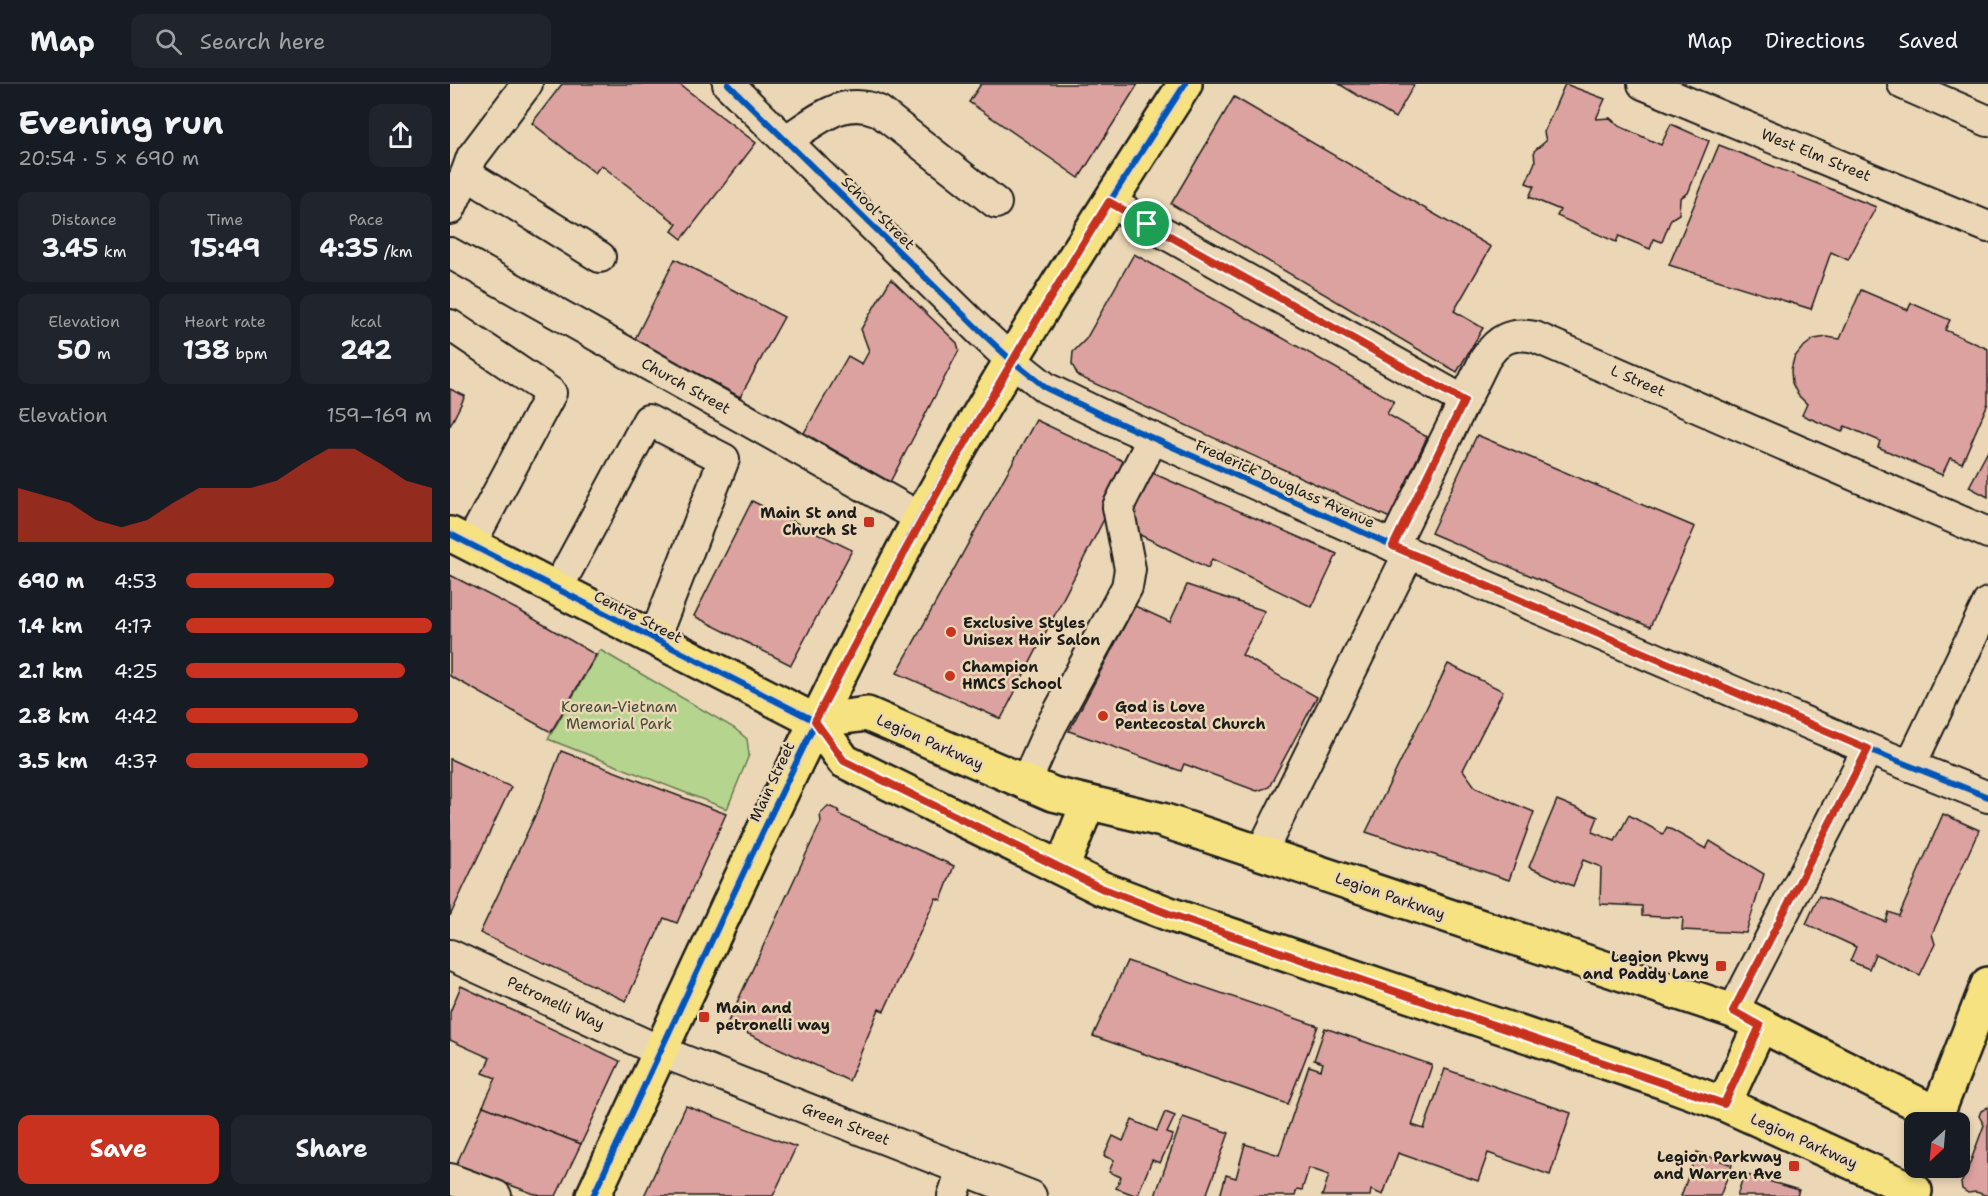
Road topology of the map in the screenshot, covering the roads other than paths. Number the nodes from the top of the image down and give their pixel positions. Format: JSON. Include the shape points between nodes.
{"nodes":[{"id":1,"x":526,"y":84,"type":"edge"},
{"id":2,"x":1185,"y":84,"type":"edge"},
{"id":3,"x":1643,"y":84,"type":"edge"},
{"id":4,"x":1903,"y":84,"type":"edge"},
{"id":5,"x":730,"y":85,"type":"edge"},
{"id":6,"x":1988,"y":121,"type":"edge"},
{"id":7,"x":786,"y":140,"type":"junction"},
{"id":8,"x":466,"y":174,"type":"junction"},
{"id":9,"x":1109,"y":202,"type":"junction"},
{"id":10,"x":996,"y":203,"type":"dead end"},
{"id":11,"x":450,"y":209,"type":"edge"},
{"id":12,"x":1988,"y":227,"type":"edge"},
{"id":13,"x":450,"y":253,"type":"edge"},
{"id":14,"x":600,"y":257,"type":"dead end"},
{"id":15,"x":450,"y":325,"type":"edge"},
{"id":16,"x":1011,"y":360,"type":"junction"},
{"id":17,"x":1464,"y":401,"type":"junction"},
{"id":18,"x":1153,"y":438,"type":"junction"},
{"id":19,"x":921,"y":518,"type":"junction"},
{"id":20,"x":1988,"y":533,"type":"edge"},
{"id":21,"x":460,"y":539,"type":"edge"},
{"id":22,"x":1401,"y":550,"type":"junction"},
{"id":23,"x":557,"y":589,"type":"junction"},
{"id":24,"x":1988,"y":603,"type":"edge"},
{"id":25,"x":654,"y":639,"type":"junction"},
{"id":26,"x":815,"y":721,"type":"junction"},
{"id":27,"x":1868,"y":749,"type":"junction"},
{"id":28,"x":1910,"y":766,"type":"junction"},
{"id":29,"x":1025,"y":784,"type":"junction"},
{"id":30,"x":1988,"y":797,"type":"edge"},
{"id":31,"x":1088,"y":803,"type":"junction"},
{"id":32,"x":1261,"y":853,"type":"junction"},
{"id":33,"x":1062,"y":868,"type":"junction"},
{"id":34,"x":450,"y":955,"type":"edge"},
{"id":35,"x":1988,"y":984,"type":"edge"},
{"id":36,"x":1746,"y":1019,"type":"junction"},
{"id":37,"x":1978,"y":1034,"type":"edge"},
{"id":38,"x":662,"y":1052,"type":"junction"},
{"id":39,"x":1724,"y":1104,"type":"junction"},
{"id":40,"x":1924,"y":1112,"type":"edge"},
{"id":41,"x":1938,"y":1112,"type":"edge"},
{"id":42,"x":450,"y":1179,"type":"edge"},
{"id":43,"x":958,"y":1182,"type":"edge"},
{"id":44,"x":1916,"y":1185,"type":"edge"},
{"id":45,"x":496,"y":1196,"type":"edge"},
{"id":46,"x":593,"y":1196,"type":"edge"},
{"id":47,"x":1031,"y":1196,"type":"edge"}],
"edges":[{"from":1,"to":8,"type":"street","via":[[472,158]]},
{"from":2,"to":9,"type":"main road","name":"Main Street"},
{"from":3,"to":12,"type":"street","name":"West Elm Street"},
{"from":4,"to":6,"type":"street"},
{"from":5,"to":7,"type":"street","name":"School Street"},
{"from":7,"to":10,"type":"street","via":[[837,108],[866,106],[879,111]]},
{"from":7,"to":16,"type":"street","name":"School Street"},
{"from":8,"to":11,"type":"street"},
{"from":8,"to":14,"type":"street"},
{"from":9,"to":16,"type":"main road","name":"Main Street"},
{"from":9,"to":17,"type":"street"},
{"from":13,"to":19,"type":"street","name":"Church Street"},
{"from":15,"to":21,"type":"street","via":[[551,393]]},
{"from":16,"to":18,"type":"street","name":"Frederick Douglass Avenue","via":[[1046,387]]},
{"from":16,"to":19,"type":"main road","name":"Main Street"},
{"from":17,"to":20,"type":"street","name":"L Street","via":[[1494,345],[1507,336],[1535,337]]},
{"from":17,"to":22,"type":"street","name":"L Street"},
{"from":18,"to":22,"type":"street","name":"Frederick Douglass Avenue"},
{"from":18,"to":29,"type":"street","via":[[1118,507],[1130,569],[1127,587],[1051,726]]},
{"from":19,"to":26,"type":"main road","name":"Main Street"},
{"from":21,"to":23,"type":"main road","name":"Centre Street"},
{"from":22,"to":27,"type":"street","name":"Frederick Douglass Avenue"},
{"from":22,"to":32,"type":"street","name":"L Street"},
{"from":23,"to":25,"type":"main road","name":"Centre Street"},
{"from":23,"to":25,"type":"street","via":[[648,420],[724,459]]},
{"from":24,"to":28,"type":"street"},
{"from":25,"to":26,"type":"main road","name":"Centre Street"},
{"from":26,"to":29,"type":"main road","name":"Legion Parkway","via":[[867,714]]},
{"from":26,"to":33,"type":"main road","name":"Legion Parkway","via":[[844,761]]},
{"from":26,"to":38,"type":"main road","name":"Main Street"},
{"from":27,"to":28,"type":"street","name":"Frederick Douglass Avenue"},
{"from":27,"to":36,"type":"street"},
{"from":28,"to":30,"type":"street","name":"Frederick Douglass Avenue"},
{"from":29,"to":31,"type":"main road","name":"Legion Parkway"},
{"from":31,"to":32,"type":"main road","name":"Legion Parkway","via":[[1162,820]]},
{"from":31,"to":33,"type":"main road"},
{"from":32,"to":36,"type":"main road","name":"Legion Parkway"},
{"from":33,"to":39,"type":"main road","name":"Legion Parkway","via":[[1101,888],[1172,915]]},
{"from":34,"to":38,"type":"street","name":"Petronelli Way"},
{"from":35,"to":37,"type":"main road"},
{"from":36,"to":39,"type":"main road"},
{"from":36,"to":40,"type":"main road","name":"Legion Parkway"},
{"from":37,"to":41,"type":"main road"},
{"from":38,"to":43,"type":"street","name":"Green Street"},
{"from":38,"to":46,"type":"main road","name":"Main Street"},
{"from":39,"to":44,"type":"main road","name":"Legion Parkway"},
{"from":42,"to":45,"type":"street"},
{"from":43,"to":47,"type":"street","name":"Green Street"}]}
